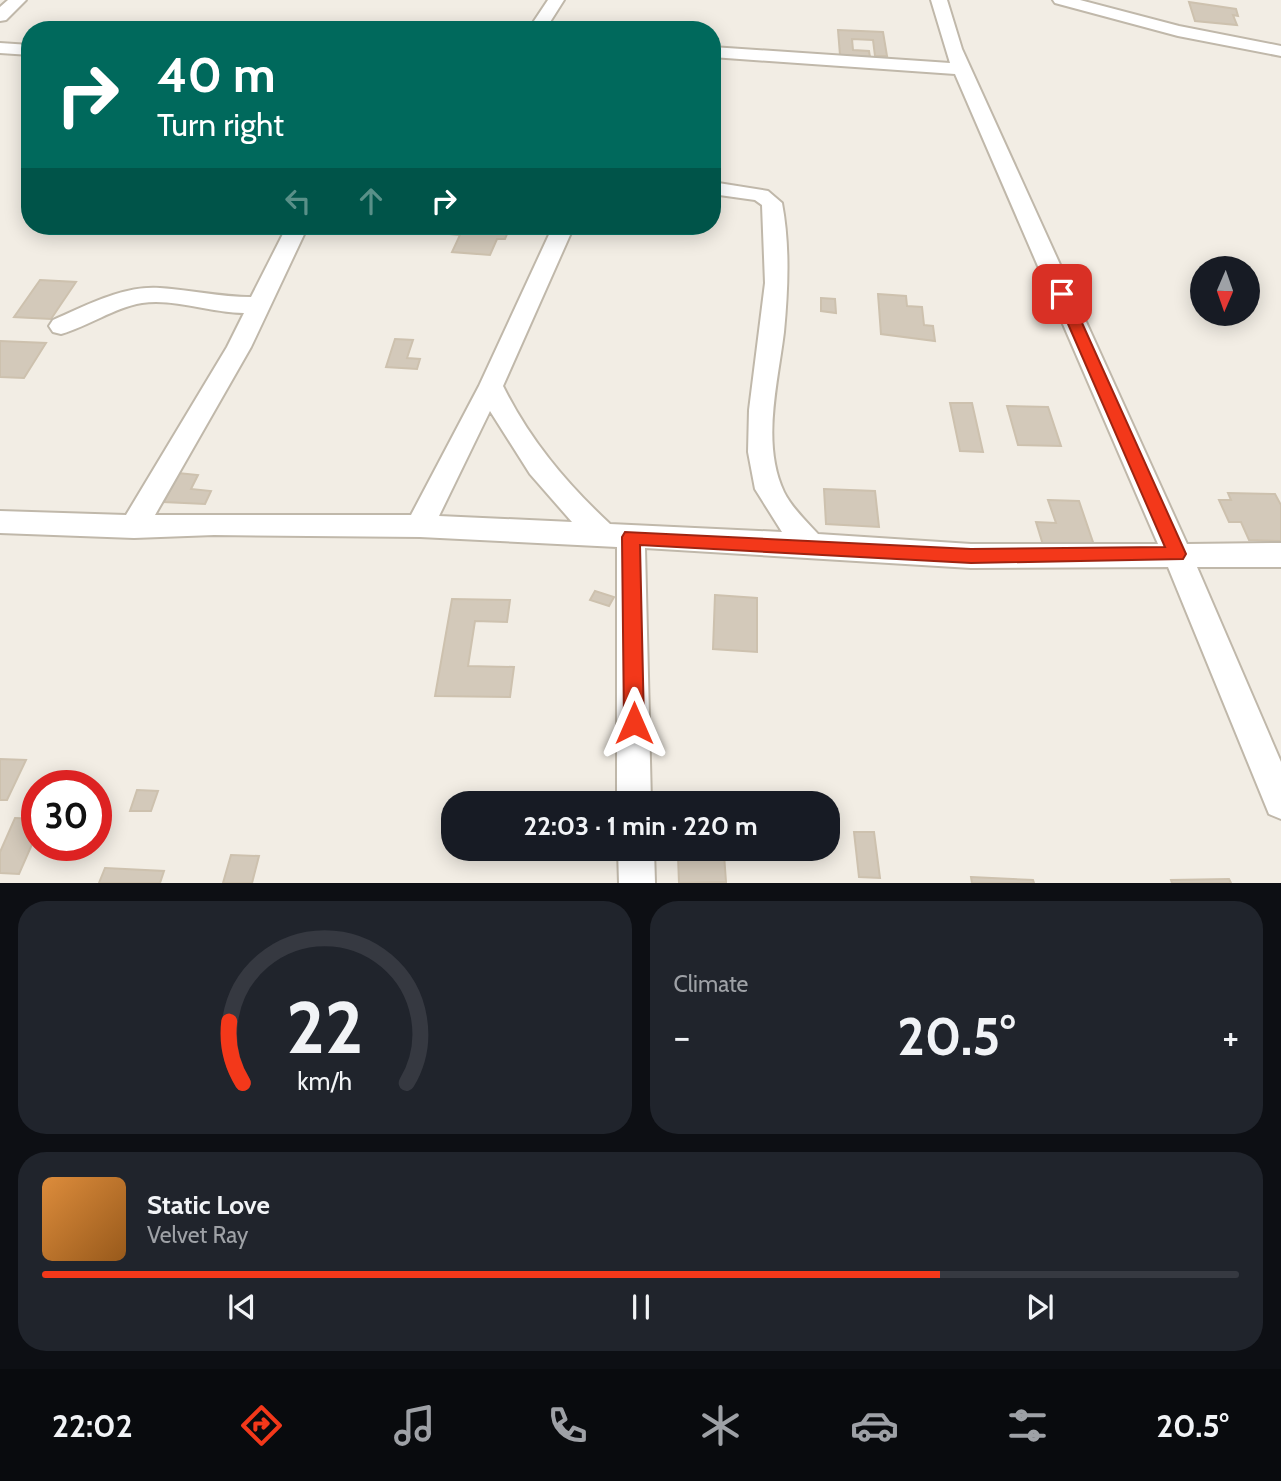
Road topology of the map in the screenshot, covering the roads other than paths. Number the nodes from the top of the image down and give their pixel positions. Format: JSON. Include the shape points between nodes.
{"nodes":[{"id":1,"x":18,"y":0,"type":"edge"},
{"id":2,"x":556,"y":0,"type":"edge"},
{"id":3,"x":939,"y":0,"type":"edge"},
{"id":4,"x":1061,"y":0,"type":"edge"},
{"id":5,"x":0,"y":16,"type":"edge"},
{"id":6,"x":542,"y":21,"type":"edge"},
{"id":7,"x":0,"y":48,"type":"edge"},
{"id":8,"x":21,"y":49,"type":"edge"},
{"id":9,"x":1281,"y":51,"type":"edge"},
{"id":10,"x":721,"y":53,"type":"edge"},
{"id":11,"x":962,"y":69,"type":"junction"},
{"id":12,"x":721,"y":189,"type":"edge"},
{"id":13,"x":293,"y":235,"type":"edge"},
{"id":14,"x":560,"y":235,"type":"edge"},
{"id":15,"x":259,"y":305,"type":"junction"},
{"id":16,"x":61,"y":326,"type":"dead end"},
{"id":17,"x":491,"y":386,"type":"junction"},
{"id":18,"x":0,"y":522,"type":"edge"},
{"id":19,"x":419,"y":526,"type":"junction"},
{"id":20,"x":134,"y":527,"type":"junction"},
{"id":21,"x":617,"y":536,"type":"junction"},
{"id":22,"x":810,"y":545,"type":"junction"},
{"id":23,"x":1177,"y":554,"type":"junction"},
{"id":24,"x":1281,"y":555,"type":"edge"},
{"id":25,"x":633,"y":791,"type":"edge"},
{"id":26,"x":1281,"y":802,"type":"edge"},
{"id":27,"x":636,"y":861,"type":"edge"},
{"id":28,"x":637,"y":883,"type":"edge"}],
"edges":[{"from":1,"to":5,"type":"street"},
{"from":2,"to":6,"type":"street"},
{"from":3,"to":11,"type":"street"},
{"from":4,"to":9,"type":"street","via":[[1178,31]]},
{"from":7,"to":8,"type":"street"},
{"from":10,"to":11,"type":"street"},
{"from":11,"to":23,"type":"street"},
{"from":12,"to":22,"type":"street","via":[[761,195],[772,203],[773,308],[762,389],[763,461],[774,499]]},
{"from":13,"to":15,"type":"street"},
{"from":14,"to":17,"type":"street"},
{"from":15,"to":16,"type":"street","via":[[141,296]]},
{"from":15,"to":20,"type":"street"},
{"from":17,"to":19,"type":"street"},
{"from":17,"to":21,"type":"street","via":[[506,419],[543,475]]},
{"from":18,"to":20,"type":"street"},
{"from":19,"to":20,"type":"street"},
{"from":19,"to":21,"type":"street"},
{"from":21,"to":22,"type":"street"},
{"from":21,"to":25,"type":"street"},
{"from":22,"to":23,"type":"street","via":[[971,556]]},
{"from":23,"to":24,"type":"street"},
{"from":23,"to":26,"type":"street"},
{"from":27,"to":28,"type":"street"}]}
